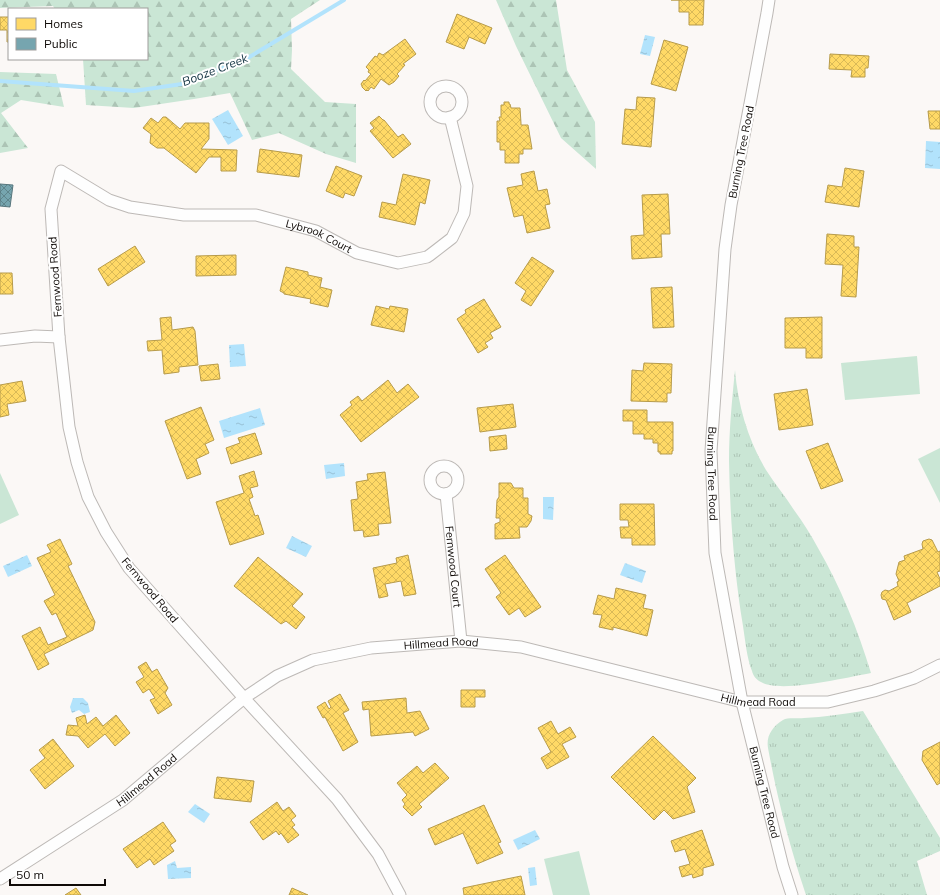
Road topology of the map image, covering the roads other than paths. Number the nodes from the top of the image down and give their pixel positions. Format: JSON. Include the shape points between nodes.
{"nodes":[{"id":1,"x":768,"y":0,"type":"edge"},
{"id":2,"x":450,"y":118,"type":"dead end"},
{"id":3,"x":61,"y":171,"type":"joint"},
{"id":4,"x":59,"y":337,"type":"junction"},
{"id":5,"x":0,"y":340,"type":"edge"},
{"id":6,"x":446,"y":494,"type":"dead end"},
{"id":7,"x":461,"y":641,"type":"junction"},
{"id":8,"x":940,"y":665,"type":"edge"},
{"id":9,"x":244,"y":698,"type":"junction"},
{"id":10,"x":742,"y":702,"type":"junction"},
{"id":11,"x":0,"y":879,"type":"edge"},
{"id":12,"x":400,"y":895,"type":"edge"},
{"id":13,"x":792,"y":895,"type":"edge"}],
"edges":[{"from":1,"to":10,"type":"street","name":"Burning Tree Road","via":[[729,220],[711,451],[715,553]]},
{"from":2,"to":3,"type":"street","name":"Lybrook Court","via":[[467,186],[464,213],[452,238],[430,255],[398,263],[357,253],[316,231],[256,216],[184,215],[130,207],[109,200]]},
{"from":3,"to":4,"type":"street","name":"Fernwood Road","via":[[51,209]]},
{"from":4,"to":5,"type":"street","via":[[35,336]]},
{"from":4,"to":9,"type":"street","name":"Fernwood Road","via":[[69,427],[88,497],[129,568]]},
{"from":6,"to":7,"type":"street","name":"Fernwood Court"},
{"from":7,"to":9,"type":"street","name":"Hillmead Road","via":[[371,648],[313,660],[277,676]]},
{"from":7,"to":10,"type":"street","name":"Hillmead Road","via":[[521,647]]},
{"from":8,"to":10,"type":"street","name":"Hillmead Road","via":[[914,678],[828,702]]},
{"from":9,"to":11,"type":"street","name":"Hillmead Road","via":[[123,800]]},
{"from":9,"to":12,"type":"street","name":"Fernwood Road","via":[[337,799],[378,854]]},
{"from":10,"to":13,"type":"street","name":"Burning Tree Road"}]}
